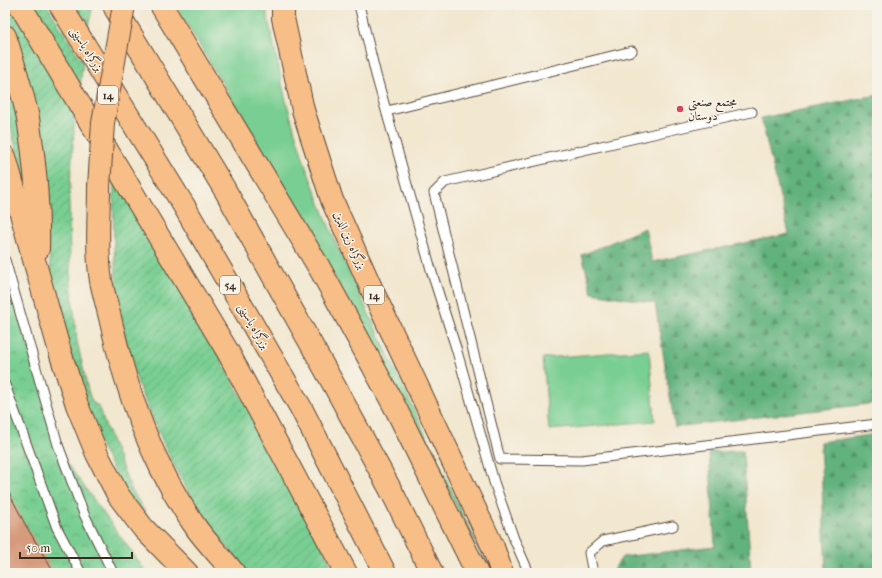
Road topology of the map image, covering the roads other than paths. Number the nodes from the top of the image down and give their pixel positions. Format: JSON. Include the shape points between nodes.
{"nodes":[{"id":1,"x":20,"y":5,"type":"edge"},
{"id":2,"x":60,"y":5,"type":"edge"},
{"id":3,"x":113,"y":5,"type":"edge"},
{"id":4,"x":124,"y":5,"type":"edge"},
{"id":5,"x":161,"y":5,"type":"edge"},
{"id":6,"x":283,"y":5,"type":"edge"},
{"id":7,"x":359,"y":5,"type":"edge"},
{"id":8,"x":5,"y":36,"type":"edge"},
{"id":9,"x":632,"y":51,"type":"dead end"},
{"id":10,"x":388,"y":111,"type":"junction"},
{"id":11,"x":752,"y":112,"type":"dead end"},
{"id":12,"x":5,"y":157,"type":"edge"},
{"id":13,"x":5,"y":260,"type":"edge"},
{"id":14,"x":38,"y":273,"type":"junction"},
{"id":15,"x":5,"y":385,"type":"edge"},
{"id":16,"x":877,"y":424,"type":"edge"},
{"id":17,"x":673,"y":526,"type":"dead end"},
{"id":18,"x":81,"y":573,"type":"edge"},
{"id":19,"x":113,"y":573,"type":"edge"},
{"id":20,"x":187,"y":573,"type":"edge"},
{"id":21,"x":234,"y":573,"type":"edge"},
{"id":22,"x":346,"y":573,"type":"edge"},
{"id":23,"x":385,"y":573,"type":"edge"},
{"id":24,"x":432,"y":573,"type":"edge"},
{"id":25,"x":477,"y":573,"type":"edge"},
{"id":26,"x":502,"y":573,"type":"edge"},
{"id":27,"x":529,"y":573,"type":"edge"},
{"id":28,"x":593,"y":573,"type":"edge"}],
"edges":[{"from":1,"to":22,"type":"highway","via":[[228,352]]},
{"from":2,"to":23,"type":"highway","name":"بزرگراه یاسینی","number":"54","via":[[184,206],[301,408]]},
{"from":3,"to":24,"type":"highway","via":[[225,190],[395,498]]},
{"from":4,"to":21,"type":"highway","number":"14","bridge":true,"via":[[103,123],[99,187],[101,281],[119,358],[151,447],[197,529]]},
{"from":5,"to":25,"type":"highway","via":[[357,335]]},
{"from":6,"to":26,"type":"highway","name":"بزرگراه زین الدین","number":"14","via":[[283,18],[303,110],[332,200],[493,547]]},
{"from":7,"to":10,"type":"lane","via":[[376,75]]},
{"from":8,"to":14,"type":"highway","via":[[27,117],[32,146],[39,218]]},
{"from":9,"to":10,"type":"lane"},
{"from":10,"to":27,"type":"lane","via":[[432,273],[494,482]]},
{"from":11,"to":16,"type":"lane","via":[[445,182],[434,194],[500,459],[582,460]]},
{"from":12,"to":14,"type":"highway"},
{"from":13,"to":19,"type":"lane","via":[[58,445],[84,514]]},
{"from":14,"to":20,"type":"highway","via":[[77,405],[97,454],[118,495],[143,528]]},
{"from":15,"to":18,"type":"lane","via":[[57,528]]},
{"from":17,"to":28,"type":"lane","via":[[603,541],[589,553]]}]}
